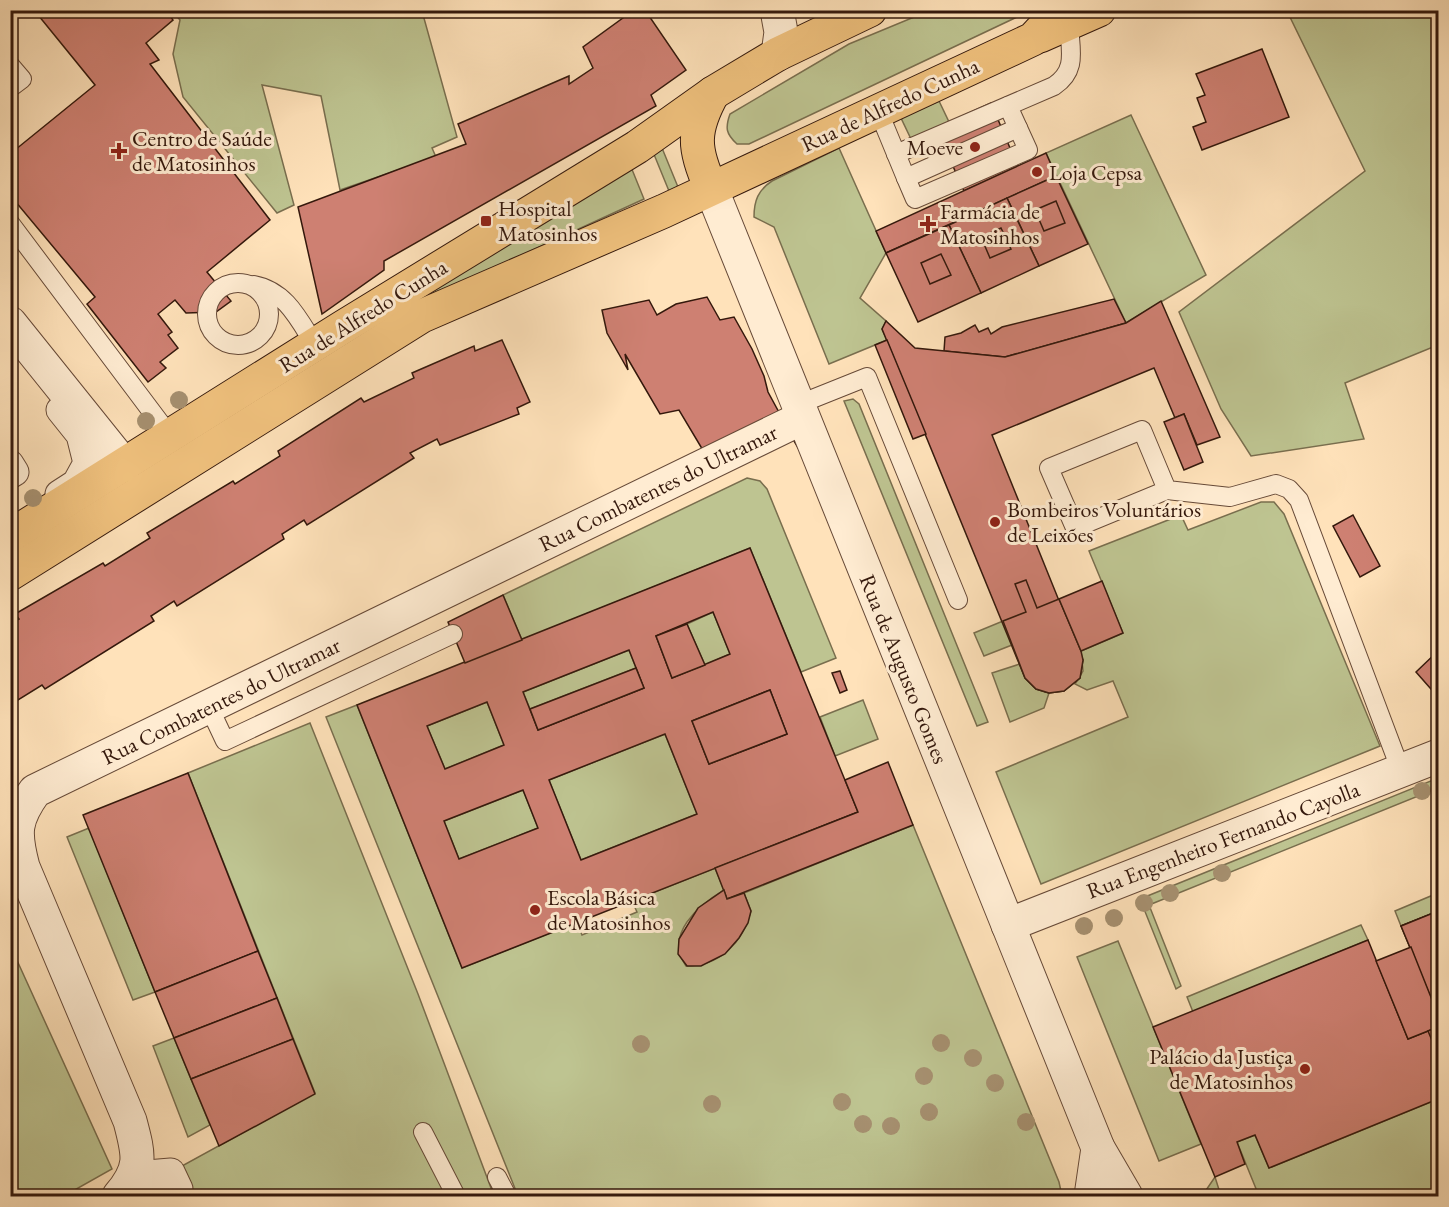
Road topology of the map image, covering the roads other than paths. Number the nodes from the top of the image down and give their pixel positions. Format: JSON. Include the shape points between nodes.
{"nodes":[{"id":1,"x":777,"y":10,"type":"edge"},
{"id":2,"x":1099,"y":10,"type":"edge"},
{"id":3,"x":854,"y":13,"type":"edge"},
{"id":4,"x":1064,"y":17,"type":"edge"},
{"id":5,"x":778,"y":54,"type":"junction"},
{"id":6,"x":10,"y":65,"type":"edge"},
{"id":7,"x":10,"y":88,"type":"edge"},
{"id":8,"x":713,"y":93,"type":"junction"},
{"id":9,"x":1008,"y":106,"type":"junction"},
{"id":10,"x":878,"y":110,"type":"junction"},
{"id":11,"x":896,"y":154,"type":"junction"},
{"id":12,"x":711,"y":188,"type":"junction"},
{"id":13,"x":10,"y":222,"type":"edge"},
{"id":14,"x":241,"y":282,"type":"junction"},
{"id":15,"x":292,"y":310,"type":"junction"},
{"id":16,"x":269,"y":317,"type":"junction"},
{"id":17,"x":10,"y":323,"type":"edge"},
{"id":18,"x":315,"y":345,"type":"junction"},
{"id":19,"x":10,"y":348,"type":"edge"},
{"id":20,"x":800,"y":411,"type":"junction"},
{"id":21,"x":170,"y":436,"type":"junction"},
{"id":22,"x":10,"y":464,"type":"edge"},
{"id":23,"x":124,"y":465,"type":"junction"},
{"id":24,"x":10,"y":475,"type":"edge"},
{"id":25,"x":1167,"y":490,"type":"junction"},
{"id":26,"x":10,"y":523,"type":"edge"},
{"id":27,"x":10,"y":536,"type":"edge"},
{"id":28,"x":10,"y":574,"type":"edge"},
{"id":29,"x":958,"y":600,"type":"dead end"},
{"id":30,"x":453,"y":634,"type":"dead end"},
{"id":31,"x":209,"y":707,"type":"junction"},
{"id":32,"x":1438,"y":756,"type":"edge"},
{"id":33,"x":1401,"y":771,"type":"junction"},
{"id":34,"x":1008,"y":925,"type":"junction"},
{"id":35,"x":423,"y":1132,"type":"dead end"},
{"id":36,"x":1098,"y":1149,"type":"junction"},
{"id":37,"x":497,"y":1177,"type":"dead end"},
{"id":38,"x":119,"y":1197,"type":"edge"},
{"id":39,"x":135,"y":1197,"type":"edge"},
{"id":40,"x":164,"y":1197,"type":"edge"},
{"id":41,"x":456,"y":1197,"type":"edge"},
{"id":42,"x":507,"y":1197,"type":"edge"},
{"id":43,"x":1091,"y":1197,"type":"edge"},
{"id":44,"x":1125,"y":1197,"type":"edge"}],
"edges":[{"from":1,"to":5,"type":"street","via":[[781,32]]},
{"from":2,"to":4,"type":"main road","name":"Rua de Alfredo Cunha"},
{"from":3,"to":5,"type":"main road","name":"Rua de Alfredo Cunha"},
{"from":4,"to":9,"type":"lane","via":[[1069,73],[1054,86]]},
{"from":4,"to":10,"type":"main road","name":"Rua de Alfredo Cunha","via":[[1033,39]]},
{"from":5,"to":8,"type":"main road","name":"Rua de Alfredo Cunha"},
{"from":6,"to":7,"type":"lane","via":[[22,79]]},
{"from":8,"to":12,"type":"main road","via":[[703,112],[696,147]]},
{"from":8,"to":18,"type":"main road","name":"Rua de Alfredo Cunha","via":[[638,147]]},
{"from":9,"to":11,"type":"lane"},
{"from":9,"to":11,"type":"lane","via":[[1018,128],[906,178]]},
{"from":10,"to":11,"type":"lane"},
{"from":10,"to":12,"type":"main road","name":"Rua de Alfredo Cunha"},
{"from":12,"to":20,"type":"street","name":"Rua de Augusto Gomes"},
{"from":12,"to":28,"type":"main road","name":"Rua de Alfredo Cunha","via":[[422,316]]},
{"from":13,"to":21,"type":"lane"},
{"from":14,"to":15,"type":"lane","via":[[272,290]]},
{"from":14,"to":16,"type":"lane","via":[[265,297]]},
{"from":14,"to":16,"type":"lane","via":[[222,286],[208,301],[207,320],[216,337],[234,345],[244,344],[261,334]]},
{"from":15,"to":16,"type":"lane","via":[[278,308]]},
{"from":15,"to":18,"type":"lane"},
{"from":17,"to":23,"type":"street"},
{"from":18,"to":21,"type":"main road","name":"Rua de Alfredo Cunha"},
{"from":19,"to":26,"type":"street","via":[[80,435],[87,463],[76,483]]},
{"from":20,"to":29,"type":"lane","via":[[867,377]]},
{"from":20,"to":31,"type":"street","name":"Rua Combatentes do Ultramar"},
{"from":20,"to":34,"type":"street","name":"Rua de Augusto Gomes"},
{"from":21,"to":23,"type":"main road","name":"Rua de Alfredo Cunha"},
{"from":22,"to":24,"type":"street","via":[[15,472]]},
{"from":23,"to":27,"type":"main road","name":"Rua de Alfredo Cunha"},
{"from":25,"to":25,"type":"lane","via":[[1075,528],[1049,468],[1142,430]]},
{"from":25,"to":33,"type":"lane","via":[[1230,497],[1276,484],[1289,489],[1299,500]]},
{"from":30,"to":31,"type":"lane","via":[[225,741]]},
{"from":31,"to":38,"type":"street","name":"Rua Combatentes do Ultramar","via":[[35,791],[17,819],[16,842],[23,867],[130,1121],[139,1154],[132,1181]]},
{"from":32,"to":33,"type":"street","name":"Rua Engenheiro Fernando Cayolla"},
{"from":33,"to":34,"type":"street","name":"Rua Engenheiro Fernando Cayolla"},
{"from":34,"to":36,"type":"street","name":"Rua de Augusto Gomes"},
{"from":35,"to":41,"type":"lane"},
{"from":36,"to":43,"type":"street"},
{"from":36,"to":44,"type":"street","name":"Rua de Augusto Gomes"},
{"from":37,"to":42,"type":"lane"},
{"from":39,"to":40,"type":"street","via":[[147,1174],[171,1172],[179,1189]]}]}
